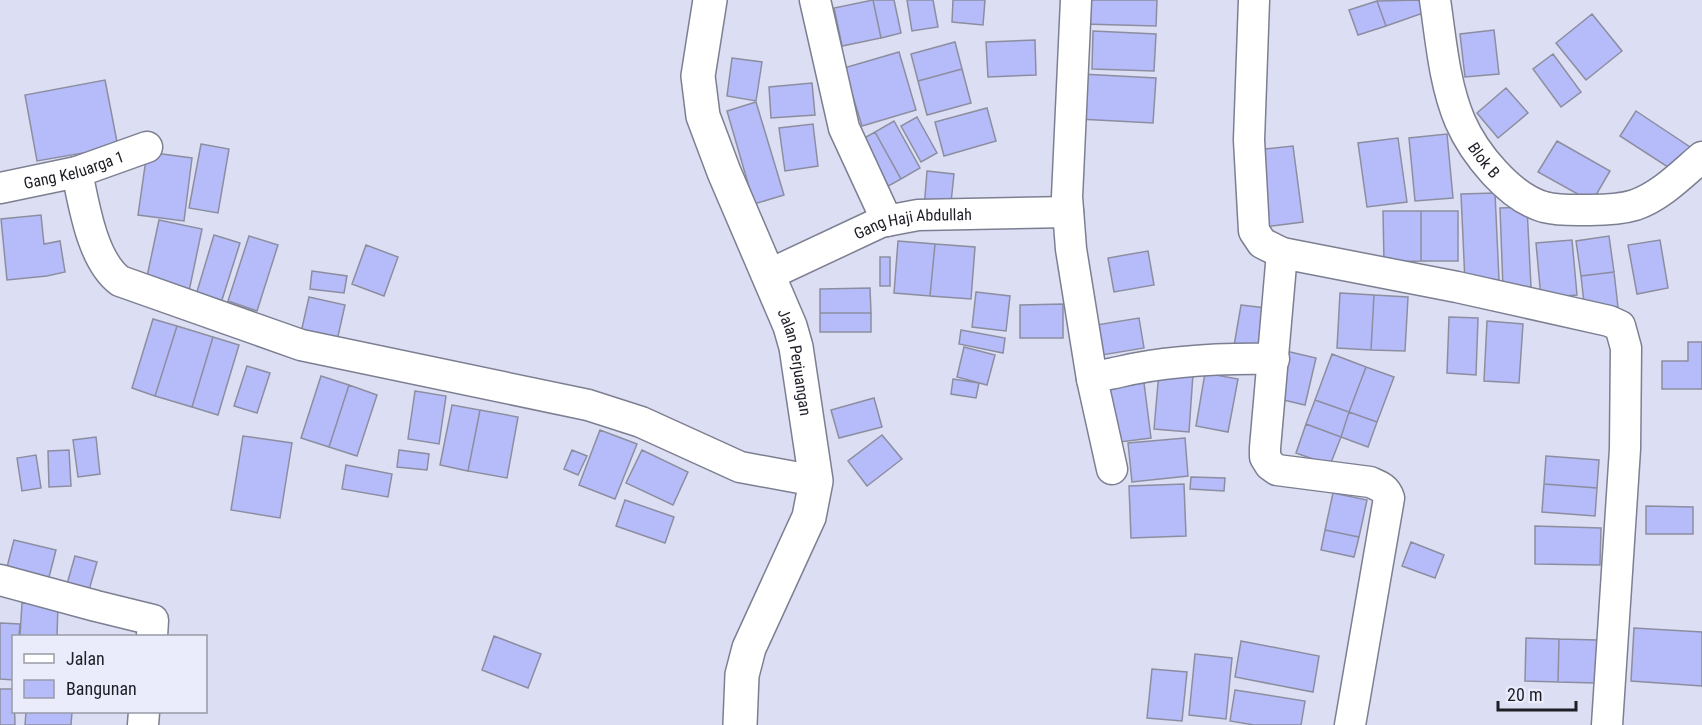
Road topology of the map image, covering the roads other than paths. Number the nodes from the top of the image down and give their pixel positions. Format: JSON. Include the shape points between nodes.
{"nodes":[{"id":1,"x":710,"y":0,"type":"edge"},
{"id":2,"x":815,"y":0,"type":"edge"},
{"id":3,"x":1076,"y":0,"type":"edge"},
{"id":4,"x":1254,"y":0,"type":"edge"},
{"id":5,"x":1435,"y":0,"type":"edge"},
{"id":6,"x":147,"y":147,"type":"dead end"},
{"id":7,"x":1702,"y":157,"type":"edge"},
{"id":8,"x":77,"y":172,"type":"junction"},
{"id":9,"x":0,"y":188,"type":"edge"},
{"id":10,"x":1068,"y":212,"type":"junction"},
{"id":11,"x":887,"y":221,"type":"junction"},
{"id":12,"x":1282,"y":252,"type":"junction"},
{"id":13,"x":768,"y":275,"type":"junction"},
{"id":14,"x":1274,"y":359,"type":"junction"},
{"id":15,"x":1092,"y":379,"type":"junction"},
{"id":16,"x":1112,"y":469,"type":"dead end"},
{"id":17,"x":816,"y":481,"type":"junction"},
{"id":18,"x":0,"y":580,"type":"edge"},
{"id":19,"x":152,"y":635,"type":"edge"},
{"id":20,"x":740,"y":725,"type":"edge"},
{"id":21,"x":1350,"y":725,"type":"edge"},
{"id":22,"x":1606,"y":725,"type":"edge"}],
"edges":[{"from":1,"to":13,"type":"street","name":"Jalan Perjuangan","via":[[698,76],[703,116]]},
{"from":2,"to":11,"type":"street","via":[[844,128]]},
{"from":3,"to":10,"type":"street"},
{"from":4,"to":12,"type":"street","via":[[1249,140],[1254,231],[1262,243]]},
{"from":5,"to":7,"type":"street","name":"Blok B","via":[[1447,79],[1459,119],[1489,167],[1525,198],[1562,210],[1635,205],[1674,181]]},
{"from":6,"to":8,"type":"street","name":"Gang Keluarga 1"},
{"from":8,"to":9,"type":"street","name":"Gang Keluarga 1"},
{"from":8,"to":17,"type":"street","via":[[104,264],[120,281],[301,345],[588,405],[641,422],[740,467]]},
{"from":10,"to":11,"type":"street","name":"Gang Haji Abdullah","via":[[918,215]]},
{"from":10,"to":15,"type":"street"},
{"from":11,"to":13,"type":"street","name":"Gang Haji Abdullah"},
{"from":12,"to":14,"type":"street"},
{"from":12,"to":22,"type":"street","via":[[1457,287],[1620,326],[1626,348],[1625,449]]},
{"from":13,"to":17,"type":"street","name":"Jalan Perjuangan","via":[[796,347]]},
{"from":14,"to":15,"type":"street","via":[[1165,363]]},
{"from":14,"to":21,"type":"street","via":[[1265,448],[1270,465],[1277,470],[1370,482],[1380,486],[1389,498]]},
{"from":15,"to":16,"type":"street"},
{"from":17,"to":20,"type":"street","name":"Jalan Perjuangan","via":[[809,517],[748,648],[742,675]]},
{"from":18,"to":19,"type":"street","via":[[153,620]]}]}
